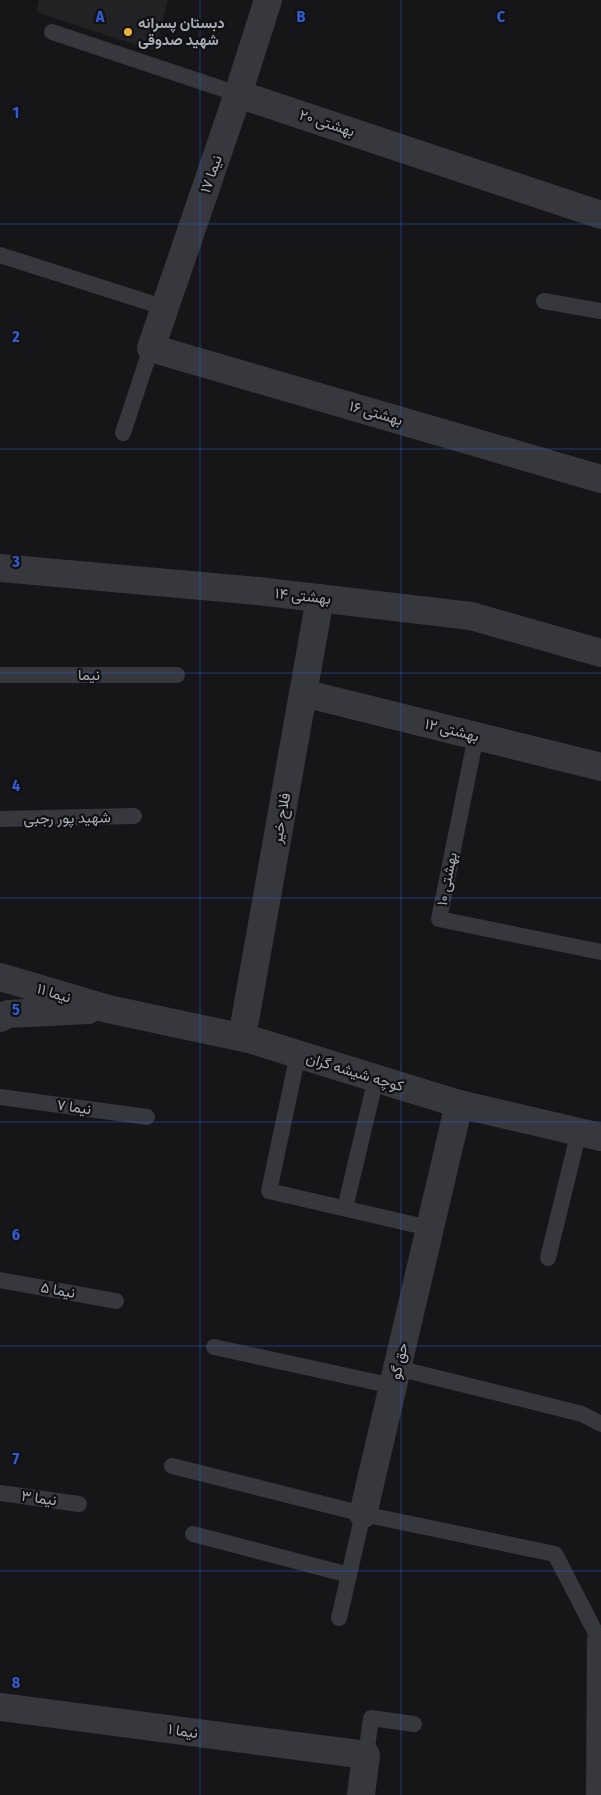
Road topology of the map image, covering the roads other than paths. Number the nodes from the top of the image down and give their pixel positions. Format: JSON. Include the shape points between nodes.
{"nodes":[{"id":1,"x":268,"y":0,"type":"edge"},
{"id":2,"x":52,"y":32,"type":"dead end"},
{"id":3,"x":238,"y":94,"type":"junction"},
{"id":4,"x":601,"y":215,"type":"edge"},
{"id":5,"x":0,"y":255,"type":"edge"},
{"id":6,"x":544,"y":301,"type":"dead end"},
{"id":7,"x":166,"y":308,"type":"junction"},
{"id":8,"x":601,"y":311,"type":"edge"},
{"id":9,"x":151,"y":348,"type":"junction"},
{"id":10,"x":123,"y":433,"type":"dead end"},
{"id":11,"x":601,"y":479,"type":"edge"},
{"id":12,"x":0,"y":568,"type":"edge"},
{"id":13,"x":320,"y":598,"type":"junction"},
{"id":14,"x":601,"y":653,"type":"edge"},
{"id":15,"x":0,"y":675,"type":"edge"},
{"id":16,"x":177,"y":675,"type":"dead end"},
{"id":17,"x":303,"y":693,"type":"junction"},
{"id":18,"x":476,"y":736,"type":"junction"},
{"id":19,"x":601,"y":767,"type":"edge"},
{"id":20,"x":134,"y":816,"type":"dead end"},
{"id":21,"x":0,"y":819,"type":"edge"},
{"id":22,"x":601,"y":952,"type":"edge"},
{"id":23,"x":0,"y":977,"type":"edge"},
{"id":24,"x":108,"y":1009,"type":"junction"},
{"id":25,"x":0,"y":1018,"type":"edge"},
{"id":26,"x":242,"y":1038,"type":"junction"},
{"id":27,"x":298,"y":1054,"type":"junction"},
{"id":28,"x":376,"y":1078,"type":"junction"},
{"id":29,"x":0,"y":1097,"type":"edge"},
{"id":30,"x":459,"y":1104,"type":"junction"},
{"id":31,"x":148,"y":1117,"type":"dead end"},
{"id":32,"x":590,"y":1134,"type":"edge"},
{"id":33,"x":345,"y":1208,"type":"junction"},
{"id":34,"x":429,"y":1228,"type":"junction"},
{"id":35,"x":548,"y":1258,"type":"dead end"},
{"id":36,"x":0,"y":1280,"type":"edge"},
{"id":37,"x":116,"y":1301,"type":"dead end"},
{"id":38,"x":214,"y":1347,"type":"dead end"},
{"id":39,"x":395,"y":1377,"type":"junction"},
{"id":40,"x":601,"y":1424,"type":"edge"},
{"id":41,"x":172,"y":1466,"type":"dead end"},
{"id":42,"x":0,"y":1493,"type":"edge"},
{"id":43,"x":79,"y":1504,"type":"dead end"},
{"id":44,"x":363,"y":1514,"type":"junction"},
{"id":45,"x":193,"y":1534,"type":"dead end"},
{"id":46,"x":349,"y":1575,"type":"junction"},
{"id":47,"x":339,"y":1618,"type":"dead end"},
{"id":48,"x":600,"y":1640,"type":"edge"},
{"id":49,"x":0,"y":1707,"type":"edge"},
{"id":50,"x":414,"y":1724,"type":"dead end"},
{"id":51,"x":366,"y":1755,"type":"junction"},
{"id":52,"x":361,"y":1795,"type":"edge"},
{"id":53,"x":600,"y":1795,"type":"edge"}],
"edges":[{"from":1,"to":3,"type":"street","name":"نیما ۱۷"},
{"from":2,"to":3,"type":"lane","name":"بهشتی ۲۰"},
{"from":3,"to":4,"type":"street","name":"بهشتی ۲۰"},
{"from":3,"to":7,"type":"street","name":"نیما ۱۷"},
{"from":5,"to":7,"type":"lane"},
{"from":6,"to":8,"type":"lane"},
{"from":7,"to":9,"type":"street","name":"نیما ۱۷"},
{"from":9,"to":10,"type":"lane"},
{"from":9,"to":11,"type":"street","name":"بهشتی ۱۶"},
{"from":12,"to":13,"type":"street","name":"بهشتی ۱۴"},
{"from":13,"to":14,"type":"street","name":"بهشتی ۱۴","via":[[471,616]]},
{"from":13,"to":17,"type":"street","name":"فلاح خیر"},
{"from":15,"to":16,"type":"lane","name":"نیما"},
{"from":17,"to":18,"type":"street","name":"بهشتی ۱۲"},
{"from":17,"to":26,"type":"street","name":"فلاح خیر"},
{"from":18,"to":19,"type":"street","name":"بهشتی ۱۲"},
{"from":18,"to":22,"type":"lane","name":"بهشتی ۱۰","via":[[439,919]]},
{"from":20,"to":21,"type":"lane","name":"شهید پور رجبی"},
{"from":23,"to":24,"type":"street","name":"نیما ۱۱"},
{"from":24,"to":25,"type":"street","via":[[8,1014]]},
{"from":24,"to":26,"type":"street","name":"کوچه شیشه گران"},
{"from":26,"to":27,"type":"street","name":"کوچه شیشه گران"},
{"from":27,"to":28,"type":"street","name":"کوچه شیشه گران"},
{"from":27,"to":33,"type":"lane","via":[[269,1191]]},
{"from":28,"to":30,"type":"street","name":"کوچه شیشه گران"},
{"from":28,"to":33,"type":"lane"},
{"from":29,"to":31,"type":"lane","name":"نیما ۷"},
{"from":30,"to":32,"type":"street","name":"کوچه شیشه گران"},
{"from":30,"to":34,"type":"street","name":"حق گو"},
{"from":32,"to":35,"type":"lane"},
{"from":33,"to":34,"type":"lane"},
{"from":34,"to":39,"type":"street","name":"حق گو"},
{"from":36,"to":37,"type":"lane","name":"نیما ۵"},
{"from":38,"to":39,"type":"lane"},
{"from":39,"to":40,"type":"lane","via":[[582,1414]]},
{"from":39,"to":44,"type":"street","name":"حق گو"},
{"from":41,"to":44,"type":"lane"},
{"from":42,"to":43,"type":"lane","name":"نیما ۳"},
{"from":44,"to":46,"type":"lane","name":"حق گو"},
{"from":44,"to":48,"type":"lane","via":[[554,1554]]},
{"from":45,"to":46,"type":"lane"},
{"from":46,"to":47,"type":"lane","name":"حق گو"},
{"from":48,"to":53,"type":"street"},
{"from":49,"to":51,"type":"street","name":"نیما ۱"},
{"from":50,"to":51,"type":"lane","via":[[371,1718]]},
{"from":51,"to":52,"type":"street"}]}
